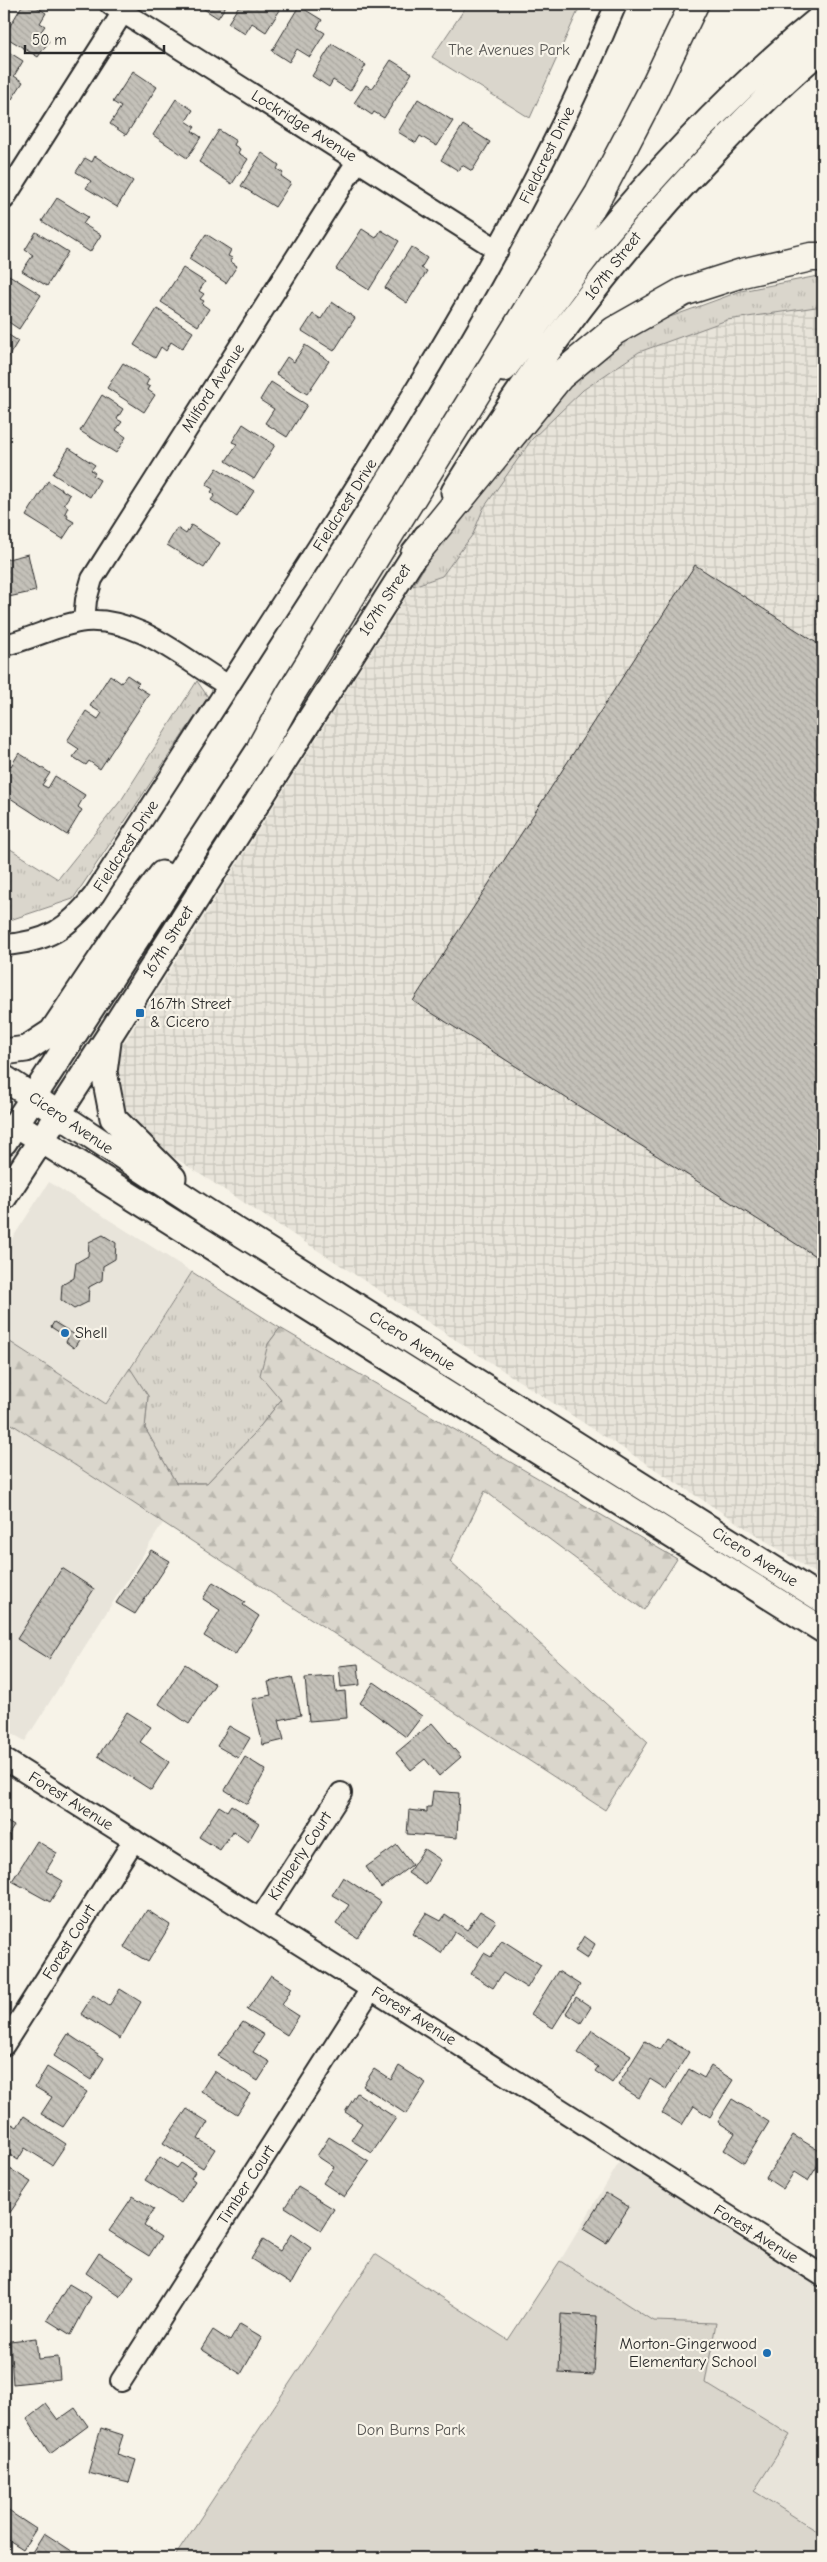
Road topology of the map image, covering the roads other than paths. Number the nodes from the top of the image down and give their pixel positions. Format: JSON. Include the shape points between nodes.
{"nodes":[{"id":1,"x":616,"y":4,"type":"edge"},
{"id":2,"x":694,"y":4,"type":"edge"},
{"id":3,"x":116,"y":8,"type":"edge"},
{"id":4,"x":823,"y":16,"type":"edge"},
{"id":5,"x":823,"y":48,"type":"edge"},
{"id":6,"x":358,"y":160,"type":"junction"},
{"id":7,"x":4,"y":199,"type":"edge"},
{"id":8,"x":498,"y":250,"type":"junction"},
{"id":9,"x":823,"y":257,"type":"edge"},
{"id":10,"x":415,"y":554,"type":"junction"},
{"id":11,"x":84,"y":621,"type":"junction"},
{"id":12,"x":4,"y":645,"type":"edge"},
{"id":13,"x":229,"y":686,"type":"junction"},
{"id":14,"x":262,"y":746,"type":"junction"},
{"id":15,"x":223,"y":808,"type":"junction"},
{"id":16,"x":4,"y":945,"type":"edge"},
{"id":17,"x":109,"y":1036,"type":"junction"},
{"id":18,"x":4,"y":1052,"type":"edge"},
{"id":19,"x":4,"y":1078,"type":"edge"},
{"id":20,"x":34,"y":1098,"type":"junction"},
{"id":21,"x":56,"y":1114,"type":"junction"},
{"id":22,"x":8,"y":1128,"type":"edge"},
{"id":23,"x":40,"y":1140,"type":"junction"},
{"id":24,"x":4,"y":1197,"type":"edge"},
{"id":25,"x":207,"y":1212,"type":"junction"},
{"id":26,"x":823,"y":1600,"type":"edge"},
{"id":27,"x":823,"y":1630,"type":"edge"},
{"id":28,"x":4,"y":1759,"type":"edge"},
{"id":29,"x":341,"y":1793,"type":"dead end"},
{"id":30,"x":134,"y":1840,"type":"junction"},
{"id":31,"x":260,"y":1919,"type":"junction"},
{"id":32,"x":371,"y":1989,"type":"junction"},
{"id":33,"x":4,"y":2045,"type":"edge"},
{"id":34,"x":823,"y":2276,"type":"edge"},
{"id":35,"x":121,"y":2381,"type":"dead end"}],
"edges":[{"from":1,"to":8,"type":"street","name":"Fieldcrest Drive","via":[[560,132]]},
{"from":2,"to":14,"type":"highway","via":[[599,194],[290,695]]},
{"from":3,"to":6,"type":"street","name":"Lockridge Avenue"},
{"from":3,"to":7,"type":"street"},
{"from":4,"to":14,"type":"main road","name":"167th Street","via":[[734,95],[656,175],[596,246],[482,398]]},
{"from":5,"to":10,"type":"main road","name":"167th Street","via":[[751,113],[675,192],[615,261],[503,412]]},
{"from":6,"to":8,"type":"street","name":"Lockridge Avenue"},
{"from":6,"to":11,"type":"street","name":"Milford Avenue","via":[[92,579]]},
{"from":8,"to":13,"type":"street","name":"Fieldcrest Drive","via":[[387,439]]},
{"from":9,"to":10,"type":"highway","via":[[742,273],[683,292],[614,332],[560,376]]},
{"from":10,"to":17,"type":"main road","name":"167th Street"},
{"from":11,"to":12,"type":"street"},
{"from":11,"to":13,"type":"street","via":[[124,624],[146,634]]},
{"from":13,"to":16,"type":"street","name":"Fieldcrest Drive","via":[[83,910],[70,923],[48,936],[22,944]]},
{"from":14,"to":15,"type":"main road","name":"167th Street"},
{"from":15,"to":18,"type":"main road","via":[[191,837],[125,923],[52,1032],[26,1049]]},
{"from":15,"to":20,"type":"main road","name":"167th Street"},
{"from":17,"to":21,"type":"main road","name":"167th Street"},
{"from":17,"to":25,"type":"main road","via":[[104,1072],[113,1118]]},
{"from":19,"to":20,"type":"main road","name":"Cicero Avenue"},
{"from":20,"to":21,"type":"main road","name":"Cicero Avenue"},
{"from":20,"to":22,"type":"main road","name":"167th Street"},
{"from":21,"to":23,"type":"main road","name":"167th Street"},
{"from":21,"to":25,"type":"main road","name":"Cicero Avenue"},
{"from":22,"to":23,"type":"main road","name":"Cicero Avenue"},
{"from":23,"to":24,"type":"main road","name":"167th Street"},
{"from":23,"to":27,"type":"main road","name":"Cicero Avenue"},
{"from":25,"to":26,"type":"main road","name":"Cicero Avenue"},
{"from":28,"to":30,"type":"street","name":"Forest Avenue"},
{"from":29,"to":31,"type":"street","name":"Kimberly Court"},
{"from":30,"to":31,"type":"street","name":"Forest Avenue"},
{"from":30,"to":33,"type":"street","name":"Forest Court"},
{"from":31,"to":32,"type":"street","name":"Forest Avenue"},
{"from":32,"to":34,"type":"street","name":"Forest Avenue"},
{"from":32,"to":35,"type":"street","name":"Timber Court"}]}
